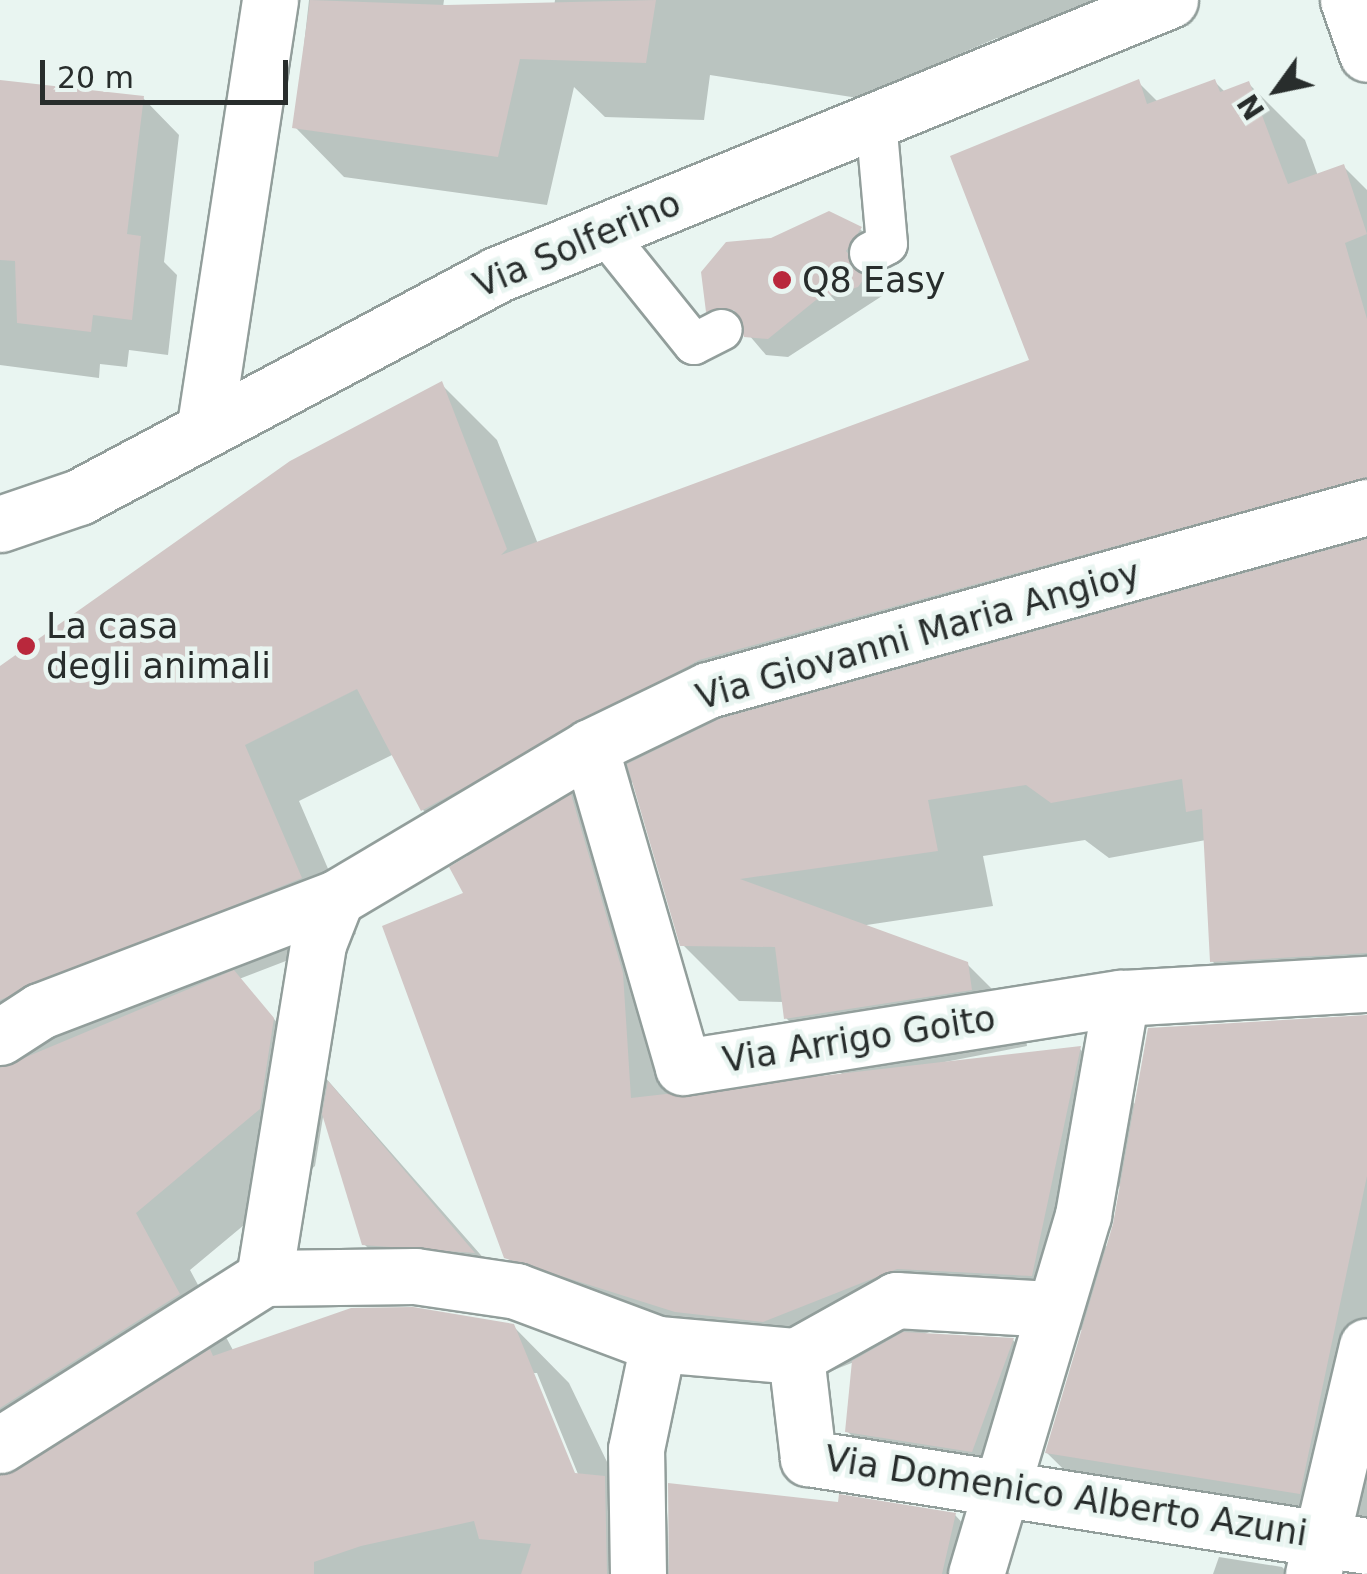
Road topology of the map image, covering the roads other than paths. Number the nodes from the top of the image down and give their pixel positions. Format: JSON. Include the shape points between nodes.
{"nodes":[{"id":1,"x":270,"y":0,"type":"edge"},
{"id":2,"x":1170,"y":0,"type":"edge"},
{"id":3,"x":1348,"y":0,"type":"edge"},
{"id":4,"x":1367,"y":54,"type":"edge"},
{"id":5,"x":876,"y":120,"type":"junction"},
{"id":6,"x":603,"y":231,"type":"junction"},
{"id":7,"x":870,"y":252,"type":"dead end"},
{"id":8,"x":722,"y":330,"type":"dead end"},
{"id":9,"x":205,"y":425,"type":"junction"},
{"id":10,"x":79,"y":497,"type":"junction"},
{"id":11,"x":1367,"y":506,"type":"edge"},
{"id":12,"x":0,"y":524,"type":"edge"},
{"id":13,"x":0,"y":554,"type":"edge"},
{"id":14,"x":590,"y":747,"type":"junction"},
{"id":15,"x":336,"y":898,"type":"junction"},
{"id":16,"x":1367,"y":984,"type":"edge"},
{"id":17,"x":1120,"y":998,"type":"junction"},
{"id":18,"x":0,"y":1037,"type":"edge"},
{"id":19,"x":264,"y":1278,"type":"junction"},
{"id":20,"x":1054,"y":1309,"type":"junction"},
{"id":21,"x":658,"y":1344,"type":"junction"},
{"id":22,"x":1367,"y":1346,"type":"edge"},
{"id":23,"x":796,"y":1356,"type":"junction"},
{"id":24,"x":0,"y":1445,"type":"edge"},
{"id":25,"x":998,"y":1492,"type":"junction"},
{"id":26,"x":1336,"y":1552,"type":"edge"},
{"id":27,"x":638,"y":1574,"type":"edge"},
{"id":28,"x":976,"y":1574,"type":"edge"}],
"edges":[{"from":1,"to":9,"type":"street"},
{"from":2,"to":5,"type":"street","name":"Via Solferino"},
{"from":3,"to":4,"type":"street"},
{"from":5,"to":6,"type":"street","name":"Via Solferino"},
{"from":5,"to":7,"type":"lane","via":[[888,244]]},
{"from":6,"to":8,"type":"lane","via":[[694,344]]},
{"from":6,"to":9,"type":"street","name":"Via Solferino","via":[[496,275]]},
{"from":9,"to":10,"type":"street","name":"Via Solferino"},
{"from":10,"to":12,"type":"street","name":"Via Solferino"},
{"from":10,"to":13,"type":"street"},
{"from":11,"to":14,"type":"street","name":"Via Giovanni Maria Angioy","via":[[708,690]]},
{"from":14,"to":15,"type":"street","name":"Via Giovanni Maria Angioy"},
{"from":14,"to":17,"type":"street","name":"Via Arrigo Goito","via":[[683,1067]]},
{"from":15,"to":18,"type":"street","name":"Via Giovanni Maria Angioy","via":[[40,1011]]},
{"from":15,"to":19,"type":"street","via":[[318,944]]},
{"from":16,"to":17,"type":"street","name":"Via Arrigo Goito"},
{"from":17,"to":20,"type":"street","via":[[1083,1215]]},
{"from":19,"to":21,"type":"street","via":[[415,1276],[516,1291]]},
{"from":19,"to":24,"type":"street"},
{"from":20,"to":23,"type":"street","via":[[896,1300]]},
{"from":20,"to":25,"type":"street"},
{"from":21,"to":23,"type":"street"},
{"from":21,"to":27,"type":"street","via":[[636,1448]]},
{"from":22,"to":26,"type":"street"},
{"from":23,"to":25,"type":"street","name":"Via Domenico Alberto Azuni","via":[[808,1458]]},
{"from":25,"to":26,"type":"street","name":"Via Domenico Alberto Azuni"},
{"from":25,"to":28,"type":"street"}]}
